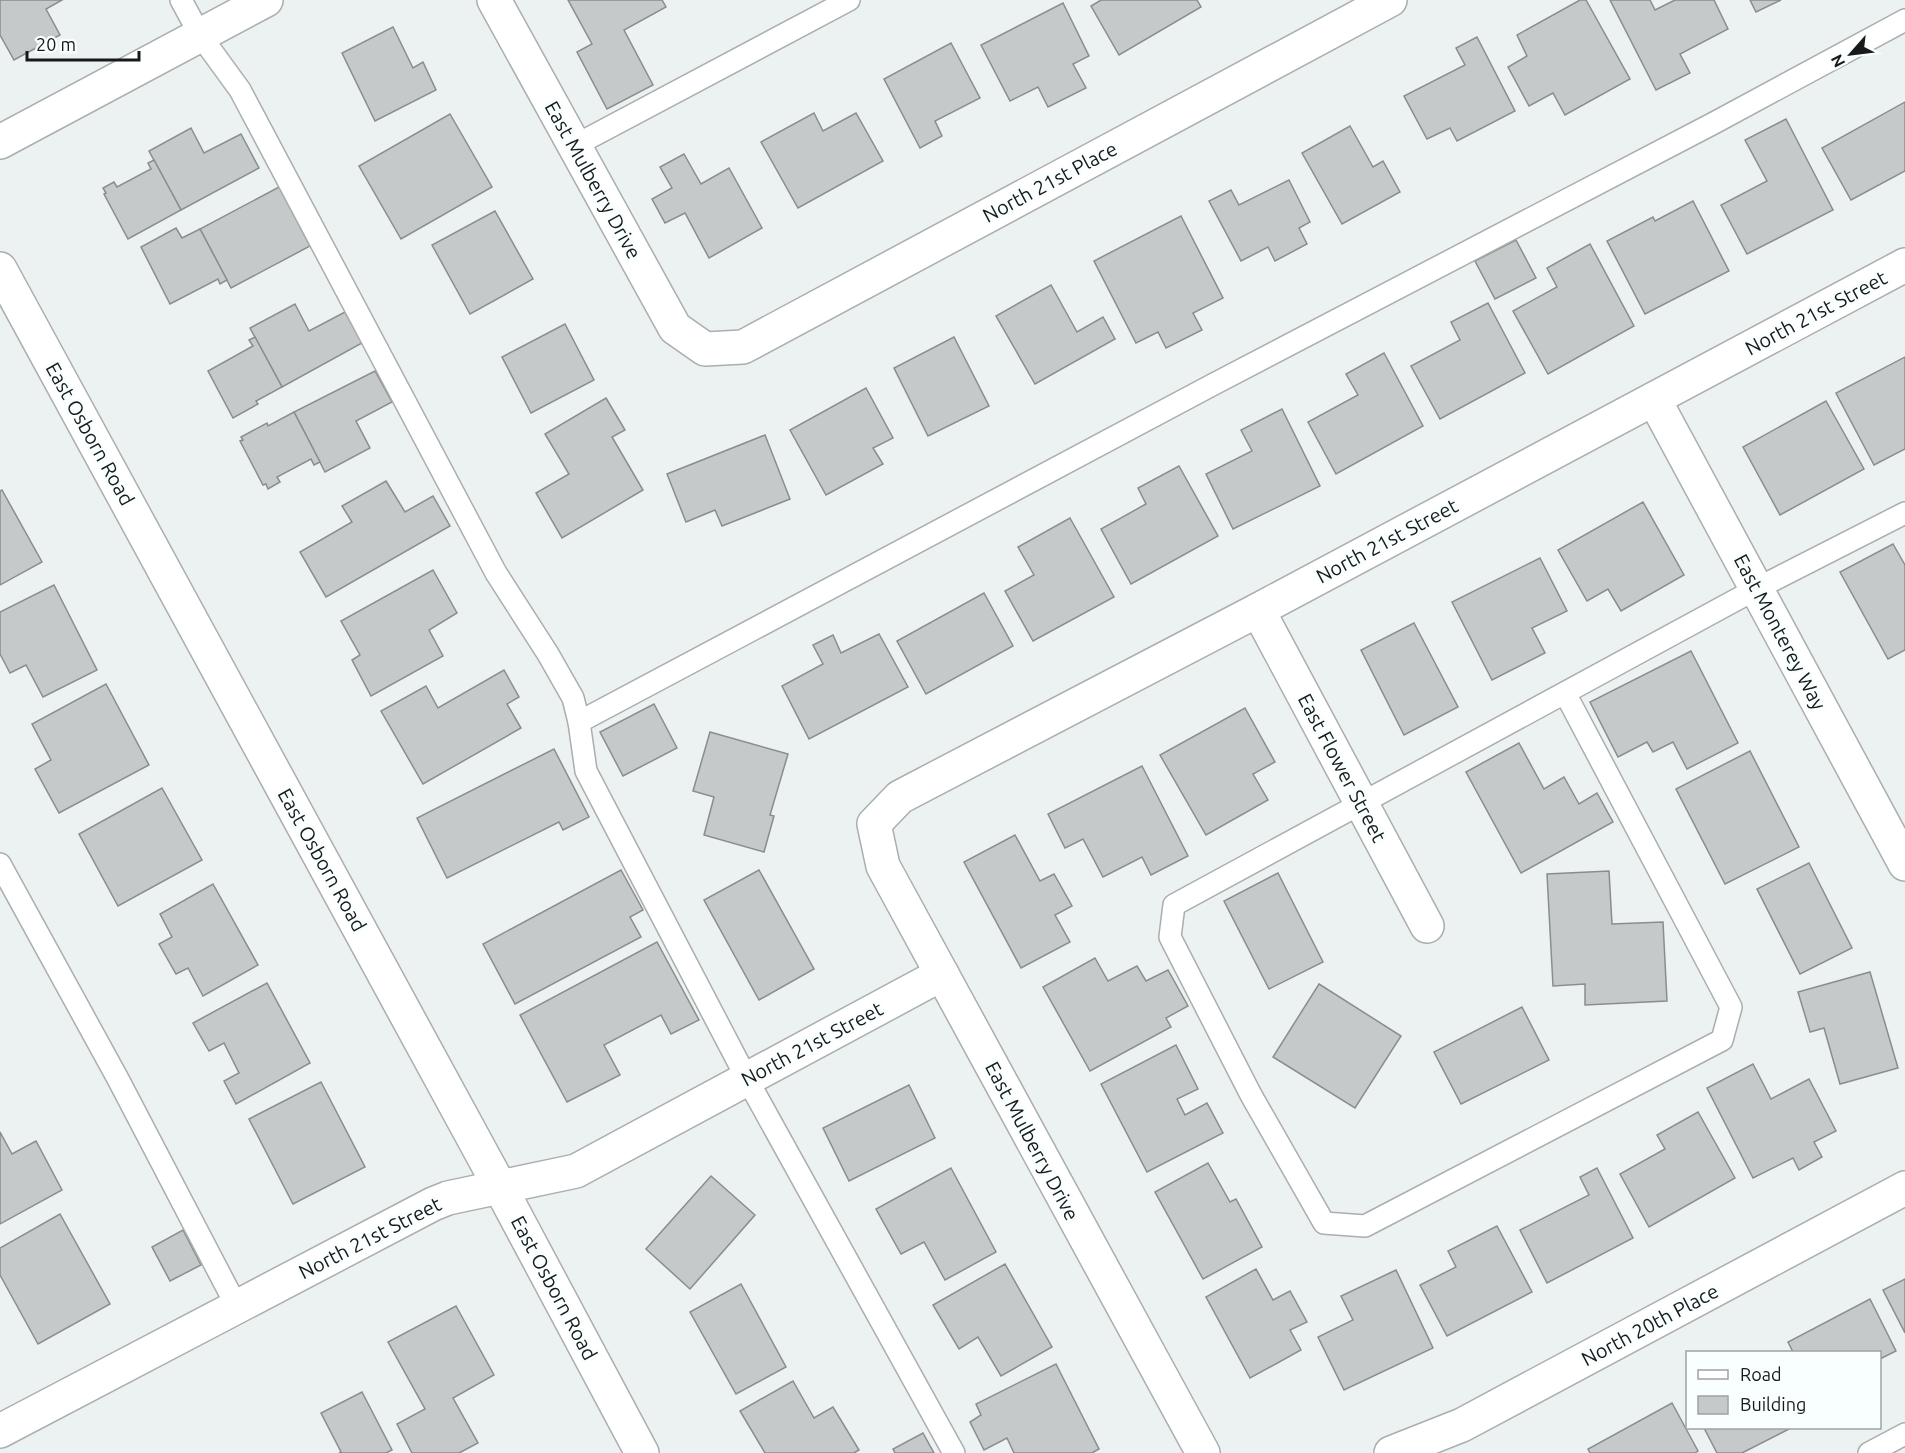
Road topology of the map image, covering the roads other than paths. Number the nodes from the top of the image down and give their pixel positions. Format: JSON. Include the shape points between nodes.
{"nodes":[{"id":1,"x":181,"y":0,"type":"edge"},
{"id":2,"x":266,"y":0,"type":"edge"},
{"id":3,"x":494,"y":0,"type":"edge"},
{"id":4,"x":849,"y":0,"type":"edge"},
{"id":5,"x":1390,"y":0,"type":"edge"},
{"id":6,"x":1905,"y":20,"type":"edge"},
{"id":7,"x":200,"y":35,"type":"junction"},
{"id":8,"x":0,"y":142,"type":"edge"},
{"id":9,"x":574,"y":146,"type":"junction"},
{"id":10,"x":1905,"y":265,"type":"edge"},
{"id":11,"x":0,"y":269,"type":"edge"},
{"id":12,"x":705,"y":349,"type":"joint"},
{"id":13,"x":1654,"y":399,"type":"junction"},
{"id":14,"x":1905,"y":513,"type":"edge"},
{"id":15,"x":1756,"y":589,"type":"junction"},
{"id":16,"x":1258,"y":610,"type":"junction"},
{"id":17,"x":1565,"y":693,"type":"junction"},
{"id":18,"x":579,"y":722,"type":"junction"},
{"id":19,"x":1362,"y":804,"type":"junction"},
{"id":20,"x":874,"y":824,"type":"joint"},
{"id":21,"x":0,"y":864,"type":"edge"},
{"id":22,"x":1905,"y":864,"type":"edge"},
{"id":23,"x":1427,"y":926,"type":"dead end"},
{"id":24,"x":942,"y":974,"type":"junction"},
{"id":25,"x":747,"y":1078,"type":"junction"},
{"id":26,"x":500,"y":1187,"type":"junction"},
{"id":27,"x":1905,"y":1188,"type":"edge"},
{"id":28,"x":237,"y":1307,"type":"junction"},
{"id":29,"x":0,"y":1431,"type":"edge"},
{"id":30,"x":1905,"y":1434,"type":"edge"},
{"id":31,"x":0,"y":1439,"type":"edge"},
{"id":32,"x":8,"y":1453,"type":"edge"},
{"id":33,"x":642,"y":1453,"type":"edge"},
{"id":34,"x":954,"y":1453,"type":"edge"},
{"id":35,"x":1203,"y":1453,"type":"edge"},
{"id":36,"x":1390,"y":1453,"type":"edge"},
{"id":37,"x":1869,"y":1453,"type":"edge"}],
"edges":[{"from":1,"to":7,"type":"lane"},
{"from":2,"to":7,"type":"street"},
{"from":3,"to":9,"type":"street","name":"East Mulberry Drive"},
{"from":4,"to":9,"type":"lane"},
{"from":5,"to":12,"type":"street","name":"North 21st Place","via":[[743,347]]},
{"from":6,"to":18,"type":"lane"},
{"from":7,"to":8,"type":"street"},
{"from":7,"to":18,"type":"lane","via":[[240,90],[496,573],[573,698]]},
{"from":9,"to":12,"type":"street","name":"East Mulberry Drive","via":[[675,328]]},
{"from":10,"to":13,"type":"street","name":"North 21st Street"},
{"from":11,"to":26,"type":"street","name":"East Osborn Road"},
{"from":13,"to":15,"type":"street","name":"East Monterey Way"},
{"from":13,"to":16,"type":"street","name":"North 21st Street"},
{"from":14,"to":15,"type":"lane"},
{"from":15,"to":17,"type":"lane"},
{"from":15,"to":22,"type":"street","name":"East Monterey Way"},
{"from":16,"to":19,"type":"street","name":"East Flower Street"},
{"from":16,"to":20,"type":"street","name":"North 21st Street","via":[[900,798]]},
{"from":17,"to":19,"type":"lane"},
{"from":17,"to":19,"type":"lane","via":[[1731,1007],[1722,1040],[1365,1226],[1324,1223],[1251,1095],[1170,937],[1174,905]]},
{"from":18,"to":25,"type":"lane","via":[[586,771]]},
{"from":19,"to":23,"type":"street","name":"East Flower Street"},
{"from":20,"to":24,"type":"street","name":"East Mulberry Drive","via":[[882,866]]},
{"from":21,"to":28,"type":"lane"},
{"from":24,"to":25,"type":"street","name":"North 21st Street"},
{"from":24,"to":35,"type":"street","name":"East Mulberry Drive"},
{"from":25,"to":26,"type":"street","name":"North 21st Street","via":[[576,1171]]},
{"from":25,"to":34,"type":"lane"},
{"from":26,"to":28,"type":"street","name":"North 21st Street","via":[[433,1204]]},
{"from":26,"to":33,"type":"street","name":"East Osborn Road"},
{"from":27,"to":36,"type":"street","name":"North 20th Place","via":[[1462,1425]]},
{"from":28,"to":29,"type":"street","name":"North 21st Street"},
{"from":30,"to":37,"type":"lane"},
{"from":31,"to":32,"type":"street"}]}
